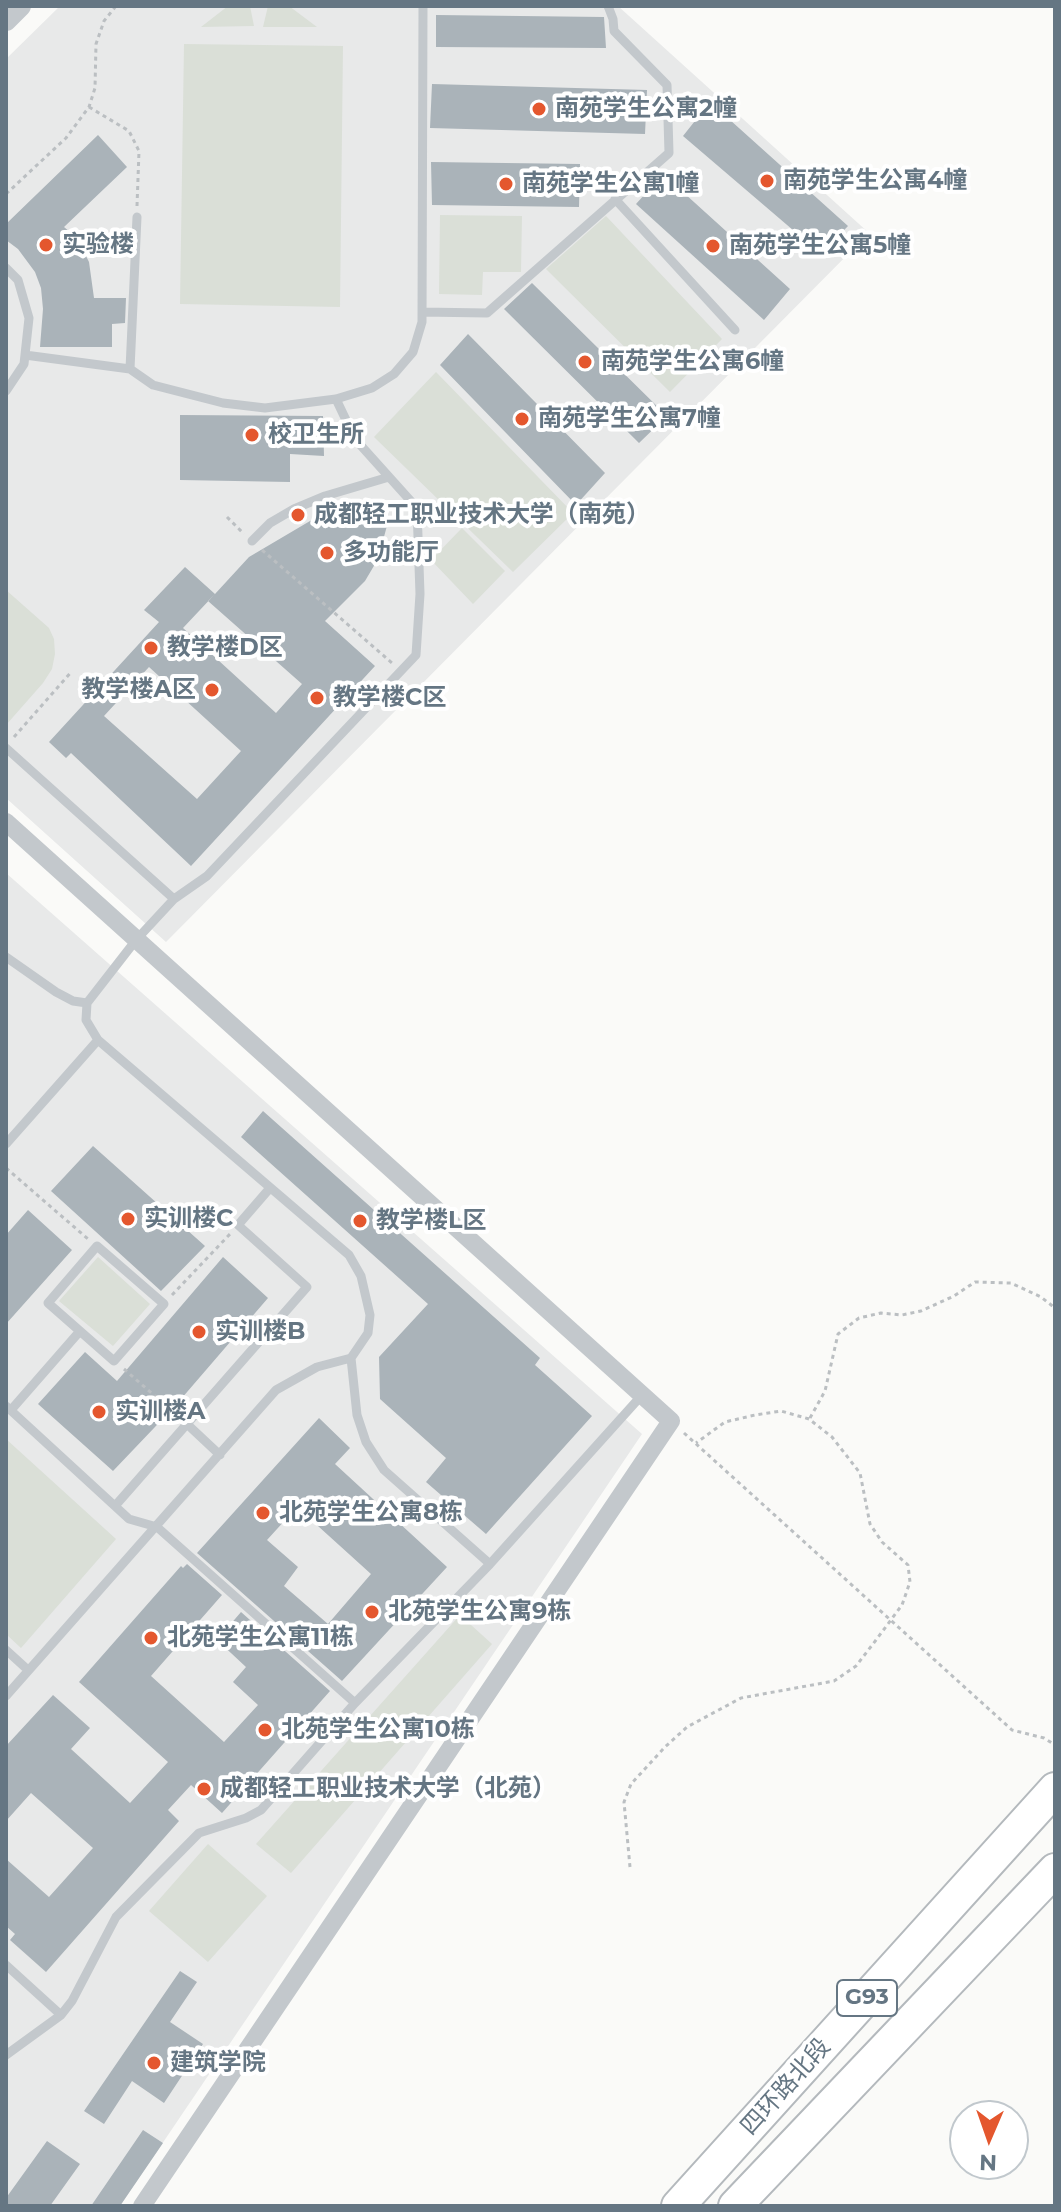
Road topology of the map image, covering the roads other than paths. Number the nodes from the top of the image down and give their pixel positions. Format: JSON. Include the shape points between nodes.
{"nodes":[{"id":1,"x":20,"y":6,"type":"edge"},
{"id":2,"x":423,"y":6,"type":"edge"},
{"id":3,"x":608,"y":6,"type":"edge"},
{"id":4,"x":6,"y":20,"type":"edge"},
{"id":5,"x":615,"y":199,"type":"junction"},
{"id":6,"x":137,"y":217,"type":"road end"},
{"id":7,"x":6,"y":268,"type":"edge"},
{"id":8,"x":422,"y":312,"type":"junction"},
{"id":9,"x":735,"y":330,"type":"dead end"},
{"id":10,"x":25,"y":355,"type":"junction"},
{"id":11,"x":130,"y":369,"type":"junction"},
{"id":12,"x":6,"y":391,"type":"edge"},
{"id":13,"x":336,"y":399,"type":"junction"},
{"id":14,"x":389,"y":477,"type":"junction"},
{"id":15,"x":252,"y":541,"type":"road end"},
{"id":16,"x":6,"y":747,"type":"edge"},
{"id":17,"x":6,"y":822,"type":"edge"},
{"id":18,"x":174,"y":899,"type":"junction"},
{"id":19,"x":136,"y":940,"type":"junction"},
{"id":20,"x":6,"y":957,"type":"edge"},
{"id":21,"x":87,"y":1003,"type":"junction"},
{"id":22,"x":98,"y":1040,"type":"junction"},
{"id":23,"x":6,"y":1144,"type":"edge"},
{"id":24,"x":270,"y":1188,"type":"junction"},
{"id":25,"x":80,"y":1331,"type":"junction"},
{"id":26,"x":351,"y":1358,"type":"junction"},
{"id":27,"x":642,"y":1395,"type":"junction"},
{"id":28,"x":8,"y":1408,"type":"edge"},
{"id":29,"x":188,"y":1425,"type":"junction"},
{"id":30,"x":220,"y":1455,"type":"junction"},
{"id":31,"x":115,"y":1506,"type":"junction"},
{"id":32,"x":157,"y":1527,"type":"junction"},
{"id":33,"x":490,"y":1564,"type":"junction"},
{"id":34,"x":6,"y":1650,"type":"edge"},
{"id":35,"x":28,"y":1670,"type":"junction"},
{"id":36,"x":6,"y":1696,"type":"edge"},
{"id":37,"x":355,"y":1703,"type":"junction"},
{"id":38,"x":1055,"y":1789,"type":"edge"},
{"id":39,"x":1055,"y":1870,"type":"edge"},
{"id":40,"x":6,"y":1965,"type":"edge"},
{"id":41,"x":61,"y":2015,"type":"junction"},
{"id":42,"x":6,"y":2055,"type":"edge"},
{"id":43,"x":142,"y":2206,"type":"edge"},
{"id":44,"x":678,"y":2206,"type":"edge"},
{"id":45,"x":735,"y":2206,"type":"edge"}],
"edges":[{"from":1,"to":4,"type":"street"},
{"from":2,"to":8,"type":"lane"},
{"from":3,"to":5,"type":"lane","via":[[614,31],[667,85],[669,153]]},
{"from":5,"to":8,"type":"lane","via":[[487,313]]},
{"from":5,"to":9,"type":"lane"},
{"from":6,"to":11,"type":"lane"},
{"from":7,"to":10,"type":"lane","via":[[18,280],[29,318]]},
{"from":8,"to":13,"type":"lane","via":[[413,352],[394,374],[372,388]]},
{"from":10,"to":11,"type":"lane"},
{"from":10,"to":12,"type":"lane"},
{"from":11,"to":13,"type":"lane","via":[[153,385],[223,403],[265,408]]},
{"from":13,"to":14,"type":"lane","via":[[355,439]]},
{"from":14,"to":15,"type":"lane","via":[[294,509]]},
{"from":14,"to":18,"type":"lane","via":[[417,508],[416,655],[207,876]]},
{"from":16,"to":18,"type":"lane"},
{"from":17,"to":19,"type":"street"},
{"from":18,"to":19,"type":"lane"},
{"from":19,"to":21,"type":"lane"},
{"from":19,"to":27,"type":"street"},
{"from":20,"to":21,"type":"lane","via":[[56,992]]},
{"from":21,"to":22,"type":"lane","via":[[86,1020]]},
{"from":22,"to":23,"type":"lane"},
{"from":22,"to":24,"type":"lane"},
{"from":24,"to":26,"type":"lane","via":[[349,1255],[361,1276],[370,1315],[368,1333]]},
{"from":24,"to":29,"type":"lane","via":[[238,1225],[307,1287]]},
{"from":25,"to":25,"type":"lane","via":[[48,1303],[97,1246],[164,1304],[114,1361]]},
{"from":25,"to":28,"type":"lane"},
{"from":26,"to":30,"type":"lane","via":[[317,1367],[276,1390]]},
{"from":26,"to":33,"type":"lane","via":[[361,1429],[378,1463]]},
{"from":27,"to":33,"type":"lane"},
{"from":27,"to":43,"type":"street","via":[[671,1421]]},
{"from":28,"to":31,"type":"lane"},
{"from":29,"to":30,"type":"lane"},
{"from":29,"to":31,"type":"lane"},
{"from":30,"to":32,"type":"lane"},
{"from":31,"to":32,"type":"lane","via":[[129,1519]]},
{"from":32,"to":35,"type":"lane"},
{"from":32,"to":37,"type":"lane"},
{"from":33,"to":37,"type":"lane"},
{"from":34,"to":35,"type":"lane"},
{"from":35,"to":36,"type":"lane"},
{"from":37,"to":41,"type":"lane","via":[[261,1810],[199,1833],[116,1917]]},
{"from":38,"to":44,"type":"highway","name":"四环路北段","number":"G93"},
{"from":39,"to":45,"type":"highway","name":"四环路北段","number":"G93"},
{"from":40,"to":41,"type":"lane"},
{"from":41,"to":42,"type":"lane"}]}
